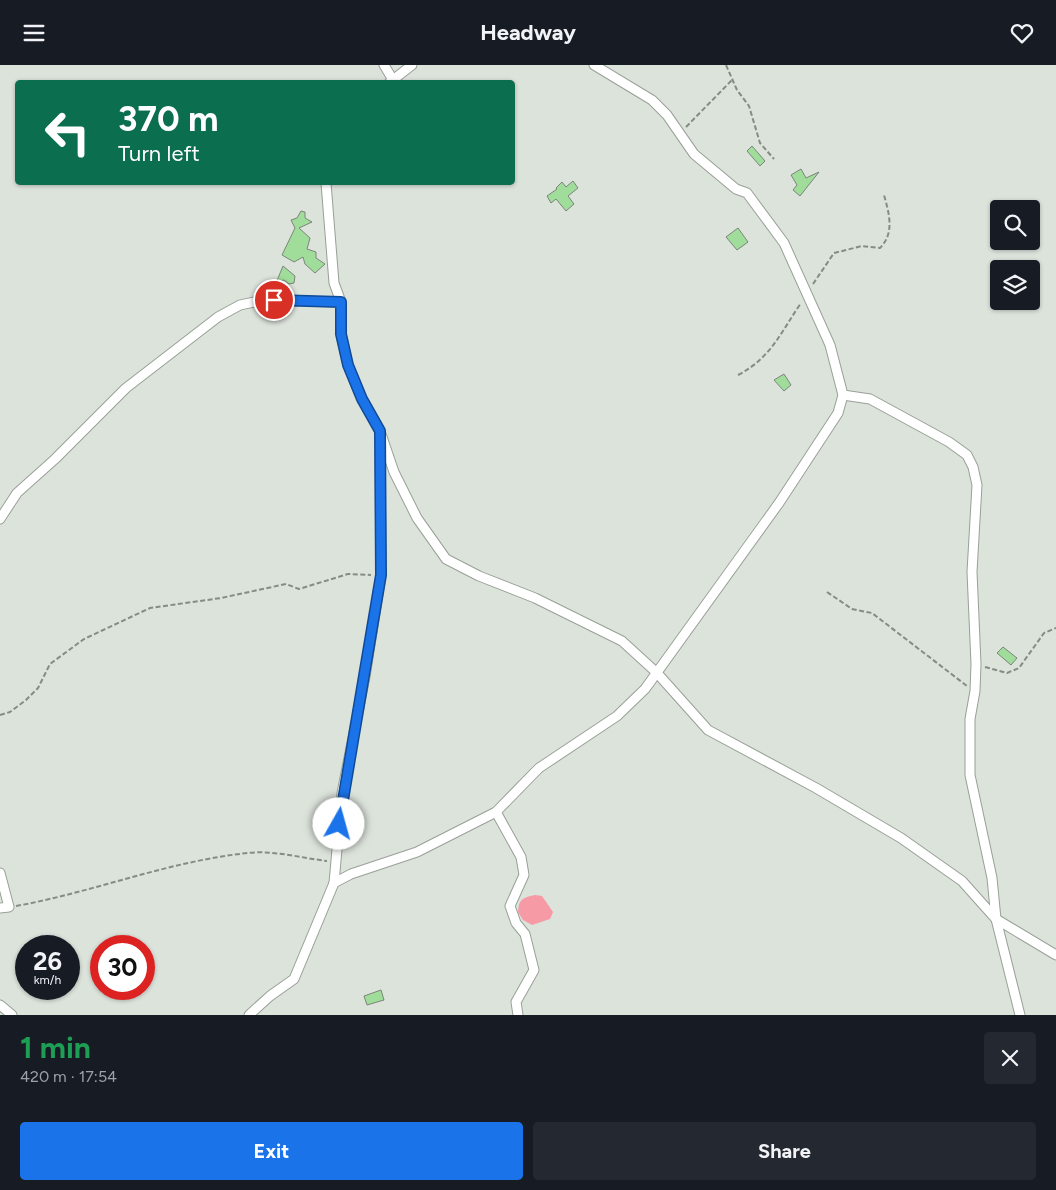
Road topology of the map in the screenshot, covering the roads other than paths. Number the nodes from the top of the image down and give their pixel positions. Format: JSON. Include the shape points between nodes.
{"nodes":[{"id":1,"x":384,"y":65,"type":"edge"},
{"id":2,"x":412,"y":65,"type":"edge"},
{"id":3,"x":594,"y":65,"type":"edge"},
{"id":4,"x":391,"y":80,"type":"edge"},
{"id":5,"x":392,"y":80,"type":"edge"},
{"id":6,"x":326,"y":185,"type":"edge"},
{"id":7,"x":341,"y":302,"type":"junction"},
{"id":8,"x":843,"y":395,"type":"junction"},
{"id":9,"x":380,"y":431,"type":"junction"},
{"id":10,"x":0,"y":519,"type":"edge"},
{"id":11,"x":657,"y":673,"type":"junction"},
{"id":12,"x":496,"y":811,"type":"junction"},
{"id":13,"x":0,"y":873,"type":"edge"},
{"id":14,"x":334,"y":883,"type":"junction"},
{"id":15,"x":5,"y":908,"type":"edge"},
{"id":16,"x":996,"y":919,"type":"junction"},
{"id":17,"x":1056,"y":955,"type":"edge"},
{"id":18,"x":0,"y":1005,"type":"edge"},
{"id":19,"x":12,"y":1015,"type":"edge"},
{"id":20,"x":249,"y":1015,"type":"edge"},
{"id":21,"x":518,"y":1015,"type":"edge"},
{"id":22,"x":1020,"y":1015,"type":"edge"}],
"edges":[{"from":1,"to":4,"type":"street"},
{"from":2,"to":5,"type":"street"},
{"from":3,"to":8,"type":"street","via":[[652,100],[667,115],[694,154],[736,189],[747,193],[784,243],[830,345]]},
{"from":6,"to":7,"type":"street","via":[[334,283]]},
{"from":7,"to":9,"type":"street","via":[[341,334],[348,365]]},
{"from":7,"to":10,"type":"street","via":[[263,300],[240,305],[218,317],[126,388],[17,493]]},
{"from":8,"to":11,"type":"street","via":[[838,413],[779,503]]},
{"from":8,"to":16,"type":"street","via":[[879,403],[949,442],[967,455],[973,467],[977,485],[972,572],[976,664],[970,719],[970,775],[992,877]]},
{"from":9,"to":11,"type":"street","via":[[394,472],[446,559],[622,641]]},
{"from":9,"to":14,"type":"street","via":[[381,575],[342,793]]},
{"from":11,"to":12,"type":"street","via":[[617,716],[539,768]]},
{"from":11,"to":16,"type":"street","via":[[708,731],[816,788],[901,838],[962,881]]},
{"from":12,"to":14,"type":"street","via":[[417,852]]},
{"from":12,"to":21,"type":"street","via":[[521,857],[524,875],[510,906],[516,923],[525,934],[534,970],[516,1002]]},
{"from":13,"to":15,"type":"street"},
{"from":14,"to":20,"type":"street","via":[[294,979]]},
{"from":16,"to":17,"type":"street"},
{"from":16,"to":22,"type":"street"},
{"from":18,"to":19,"type":"street"}]}
